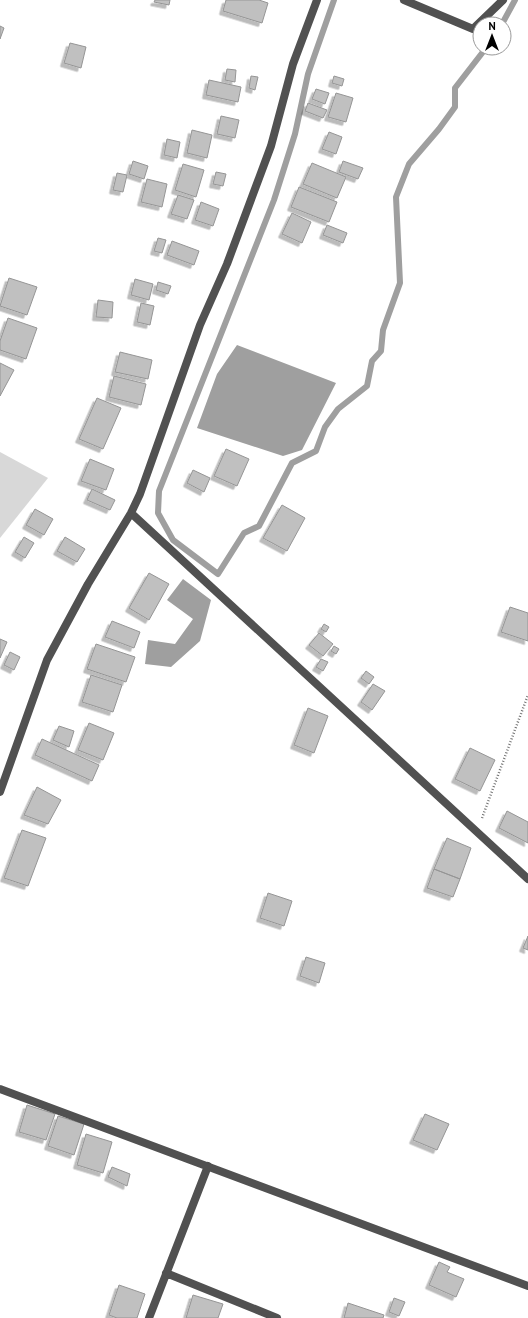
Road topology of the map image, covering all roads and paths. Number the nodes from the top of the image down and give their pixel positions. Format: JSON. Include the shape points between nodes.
{"nodes":[{"id":1,"x":316,"y":0,"type":"edge"},
{"id":2,"x":404,"y":0,"type":"edge"},
{"id":3,"x":503,"y":0,"type":"edge"},
{"id":4,"x":131,"y":513,"type":"junction"},
{"id":5,"x":528,"y":695,"type":"edge"},
{"id":6,"x":0,"y":792,"type":"edge"},
{"id":7,"x":476,"y":832,"type":"junction"},
{"id":8,"x":528,"y":879,"type":"edge"},
{"id":9,"x":0,"y":1089,"type":"edge"},
{"id":10,"x":208,"y":1166,"type":"junction"},
{"id":11,"x":166,"y":1273,"type":"junction"},
{"id":12,"x":528,"y":1286,"type":"edge"},
{"id":13,"x":149,"y":1318,"type":"edge"},
{"id":14,"x":277,"y":1318,"type":"edge"}],
"edges":[{"from":1,"to":4,"type":"street","via":[[293,64],[271,146],[227,264],[200,325]]},
{"from":2,"to":3,"type":"street","via":[[474,29]]},
{"from":4,"to":6,"type":"street","via":[[88,584],[47,660]]},
{"from":4,"to":7,"type":"street"},
{"from":5,"to":7,"type":"path"},
{"from":7,"to":8,"type":"street"},
{"from":9,"to":10,"type":"street"},
{"from":10,"to":11,"type":"street"},
{"from":10,"to":12,"type":"street"},
{"from":11,"to":13,"type":"street"},
{"from":11,"to":14,"type":"street"}]}
